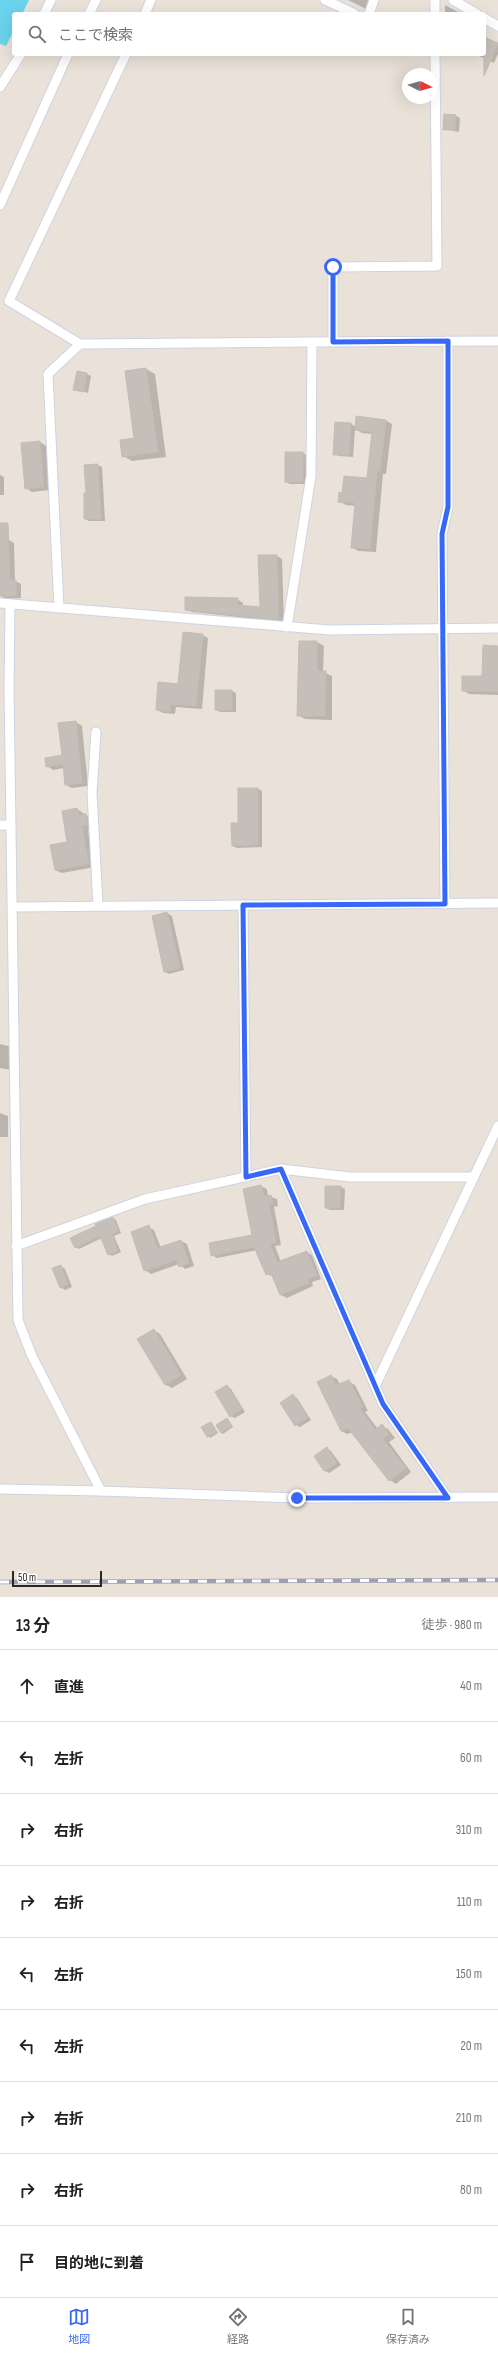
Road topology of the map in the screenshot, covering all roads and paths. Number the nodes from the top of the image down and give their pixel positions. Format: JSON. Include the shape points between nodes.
{"nodes":[{"id":1,"x":51,"y":0,"type":"edge"},
{"id":2,"x":96,"y":0,"type":"edge"},
{"id":3,"x":151,"y":0,"type":"edge"},
{"id":4,"x":325,"y":0,"type":"edge"},
{"id":5,"x":374,"y":0,"type":"edge"},
{"id":6,"x":435,"y":0,"type":"edge"},
{"id":7,"x":453,"y":0,"type":"edge"},
{"id":8,"x":45,"y":12,"type":"edge"},
{"id":9,"x":90,"y":12,"type":"edge"},
{"id":10,"x":146,"y":12,"type":"edge"},
{"id":11,"x":351,"y":12,"type":"edge"},
{"id":12,"x":370,"y":12,"type":"edge"},
{"id":13,"x":435,"y":12,"type":"edge"},
{"id":14,"x":474,"y":12,"type":"edge"},
{"id":15,"x":486,"y":19,"type":"edge"},
{"id":16,"x":498,"y":26,"type":"edge"},
{"id":17,"x":20,"y":56,"type":"edge"},
{"id":18,"x":67,"y":56,"type":"edge"},
{"id":19,"x":125,"y":56,"type":"edge"},
{"id":20,"x":435,"y":56,"type":"edge"},
{"id":21,"x":0,"y":87,"type":"edge"},
{"id":22,"x":0,"y":205,"type":"edge"},
{"id":23,"x":448,"y":341,"type":"junction"},
{"id":24,"x":498,"y":341,"type":"edge"},
{"id":25,"x":312,"y":342,"type":"junction"},
{"id":26,"x":333,"y":342,"type":"junction"},
{"id":27,"x":80,"y":344,"type":"junction"},
{"id":28,"x":0,"y":603,"type":"edge"},
{"id":29,"x":10,"y":604,"type":"junction"},
{"id":30,"x":59,"y":608,"type":"junction"},
{"id":31,"x":287,"y":627,"type":"junction"},
{"id":32,"x":498,"y":628,"type":"edge"},
{"id":33,"x":442,"y":629,"type":"junction"},
{"id":34,"x":96,"y":732,"type":"dead end"},
{"id":35,"x":0,"y":825,"type":"edge"},
{"id":36,"x":11,"y":825,"type":"junction"},
{"id":37,"x":498,"y":903,"type":"edge"},
{"id":38,"x":445,"y":904,"type":"junction"},
{"id":39,"x":243,"y":905,"type":"junction"},
{"id":40,"x":98,"y":906,"type":"junction"},
{"id":41,"x":13,"y":907,"type":"junction"},
{"id":42,"x":498,"y":1126,"type":"edge"},
{"id":43,"x":281,"y":1169,"type":"junction"},
{"id":44,"x":246,"y":1177,"type":"junction"},
{"id":45,"x":473,"y":1177,"type":"junction"},
{"id":46,"x":16,"y":1246,"type":"junction"},
{"id":47,"x":376,"y":1384,"type":"junction"},
{"id":48,"x":0,"y":1489,"type":"edge"},
{"id":49,"x":101,"y":1491,"type":"junction"},
{"id":50,"x":498,"y":1497,"type":"edge"},
{"id":51,"x":448,"y":1498,"type":"junction"}],
"edges":[{"from":1,"to":8,"type":"street"},
{"from":2,"to":9,"type":"street"},
{"from":3,"to":10,"type":"street"},
{"from":4,"to":11,"type":"street"},
{"from":5,"to":12,"type":"street"},
{"from":6,"to":13,"type":"street"},
{"from":7,"to":14,"type":"street"},
{"from":15,"to":16,"type":"street"},
{"from":17,"to":21,"type":"street"},
{"from":18,"to":22,"type":"street"},
{"from":19,"to":27,"type":"street","via":[[9,301]]},
{"from":20,"to":26,"type":"street","via":[[437,266],[333,267]]},
{"from":23,"to":24,"type":"street"},
{"from":23,"to":26,"type":"street"},
{"from":23,"to":33,"type":"street","via":[[448,507],[442,534]]},
{"from":25,"to":26,"type":"street"},
{"from":25,"to":27,"type":"street"},
{"from":25,"to":31,"type":"street","via":[[311,476]]},
{"from":27,"to":30,"type":"street","via":[[48,374]]},
{"from":28,"to":29,"type":"street"},
{"from":29,"to":30,"type":"street"},
{"from":29,"to":36,"type":"street"},
{"from":30,"to":31,"type":"street"},
{"from":31,"to":33,"type":"street","via":[[329,630]]},
{"from":32,"to":33,"type":"street"},
{"from":33,"to":38,"type":"street"},
{"from":34,"to":40,"type":"street","via":[[92,793]]},
{"from":35,"to":36,"type":"street"},
{"from":36,"to":41,"type":"street"},
{"from":37,"to":38,"type":"street"},
{"from":38,"to":39,"type":"street"},
{"from":39,"to":40,"type":"street"},
{"from":39,"to":44,"type":"street"},
{"from":40,"to":41,"type":"street"},
{"from":41,"to":46,"type":"street"},
{"from":42,"to":45,"type":"street"},
{"from":43,"to":44,"type":"street"},
{"from":43,"to":45,"type":"street","via":[[350,1177]]},
{"from":43,"to":47,"type":"street"},
{"from":44,"to":46,"type":"street","via":[[145,1199]]},
{"from":45,"to":47,"type":"street"},
{"from":46,"to":49,"type":"street","via":[[18,1320],[32,1356]]},
{"from":47,"to":51,"type":"street","via":[[383,1404]]},
{"from":48,"to":49,"type":"street"},
{"from":49,"to":51,"type":"street","via":[[297,1498]]},
{"from":50,"to":51,"type":"street"}]}
